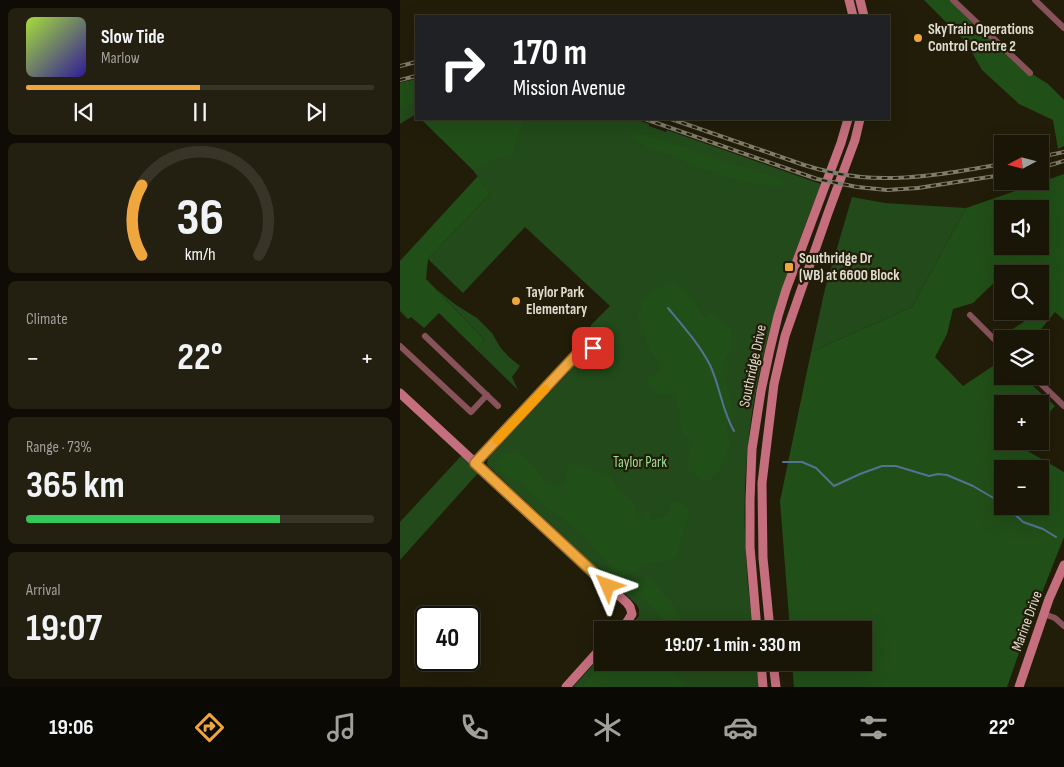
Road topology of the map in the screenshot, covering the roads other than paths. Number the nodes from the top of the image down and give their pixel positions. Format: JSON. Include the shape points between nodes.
{"nodes":[{"id":1,"x":849,"y":0,"type":"edge"},
{"id":2,"x":860,"y":0,"type":"edge"},
{"id":3,"x":953,"y":0,"type":"edge"},
{"id":4,"x":1035,"y":0,"type":"edge"},
{"id":5,"x":852,"y":15,"type":"edge"},
{"id":6,"x":864,"y":15,"type":"edge"},
{"id":7,"x":1064,"y":28,"type":"edge"},
{"id":8,"x":1030,"y":73,"type":"dead end"},
{"id":9,"x":848,"y":120,"type":"edge"},
{"id":10,"x":860,"y":120,"type":"edge"},
{"id":11,"x":970,"y":316,"type":"dead end"},
{"id":12,"x":425,"y":336,"type":"dead end"},
{"id":13,"x":994,"y":339,"type":"edge"},
{"id":14,"x":400,"y":346,"type":"edge"},
{"id":15,"x":593,"y":348,"type":"dead end"},
{"id":16,"x":1042,"y":385,"type":"edge"},
{"id":17,"x":400,"y":393,"type":"edge"},
{"id":18,"x":487,"y":395,"type":"junction"},
{"id":19,"x":498,"y":406,"type":"dead end"},
{"id":20,"x":1064,"y":406,"type":"edge"},
{"id":21,"x":475,"y":463,"type":"junction"},
{"id":22,"x":1064,"y":564,"type":"edge"},
{"id":23,"x":1044,"y":614,"type":"junction"},
{"id":24,"x":627,"y":621,"type":"edge"},
{"id":25,"x":757,"y":621,"type":"edge"},
{"id":26,"x":769,"y":621,"type":"edge"},
{"id":27,"x":1064,"y":626,"type":"edge"},
{"id":28,"x":594,"y":655,"type":"edge"},
{"id":29,"x":762,"y":671,"type":"edge"},
{"id":30,"x":774,"y":671,"type":"edge"},
{"id":31,"x":566,"y":687,"type":"edge"},
{"id":32,"x":763,"y":687,"type":"edge"},
{"id":33,"x":776,"y":687,"type":"edge"},
{"id":34,"x":1019,"y":687,"type":"edge"}],
"edges":[{"from":1,"to":5,"type":"main road"},
{"from":2,"to":6,"type":"main road"},
{"from":3,"to":8,"type":"street"},
{"from":4,"to":7,"type":"street"},
{"from":9,"to":25,"type":"main road","name":"Southridge Drive","via":[[786,290],[761,391],[752,449],[750,500],[750,548]]},
{"from":10,"to":26,"type":"main road","name":"Southridge Drive","via":[[785,336],[774,384],[762,483],[762,558]]},
{"from":11,"to":13,"type":"street"},
{"from":12,"to":18,"type":"street"},
{"from":14,"to":18,"type":"street","via":[[471,412]]},
{"from":15,"to":21,"type":"street","via":[[577,354]]},
{"from":16,"to":20,"type":"street"},
{"from":17,"to":21,"type":"main road"},
{"from":18,"to":19,"type":"street"},
{"from":21,"to":24,"type":"main road","via":[[630,607],[632,612]]},
{"from":22,"to":23,"type":"main road","name":"Marine Drive"},
{"from":23,"to":27,"type":"street"},
{"from":23,"to":34,"type":"main road","name":"Marine Drive"},
{"from":28,"to":31,"type":"main road"},
{"from":29,"to":32,"type":"main road"},
{"from":30,"to":33,"type":"main road"}]}
